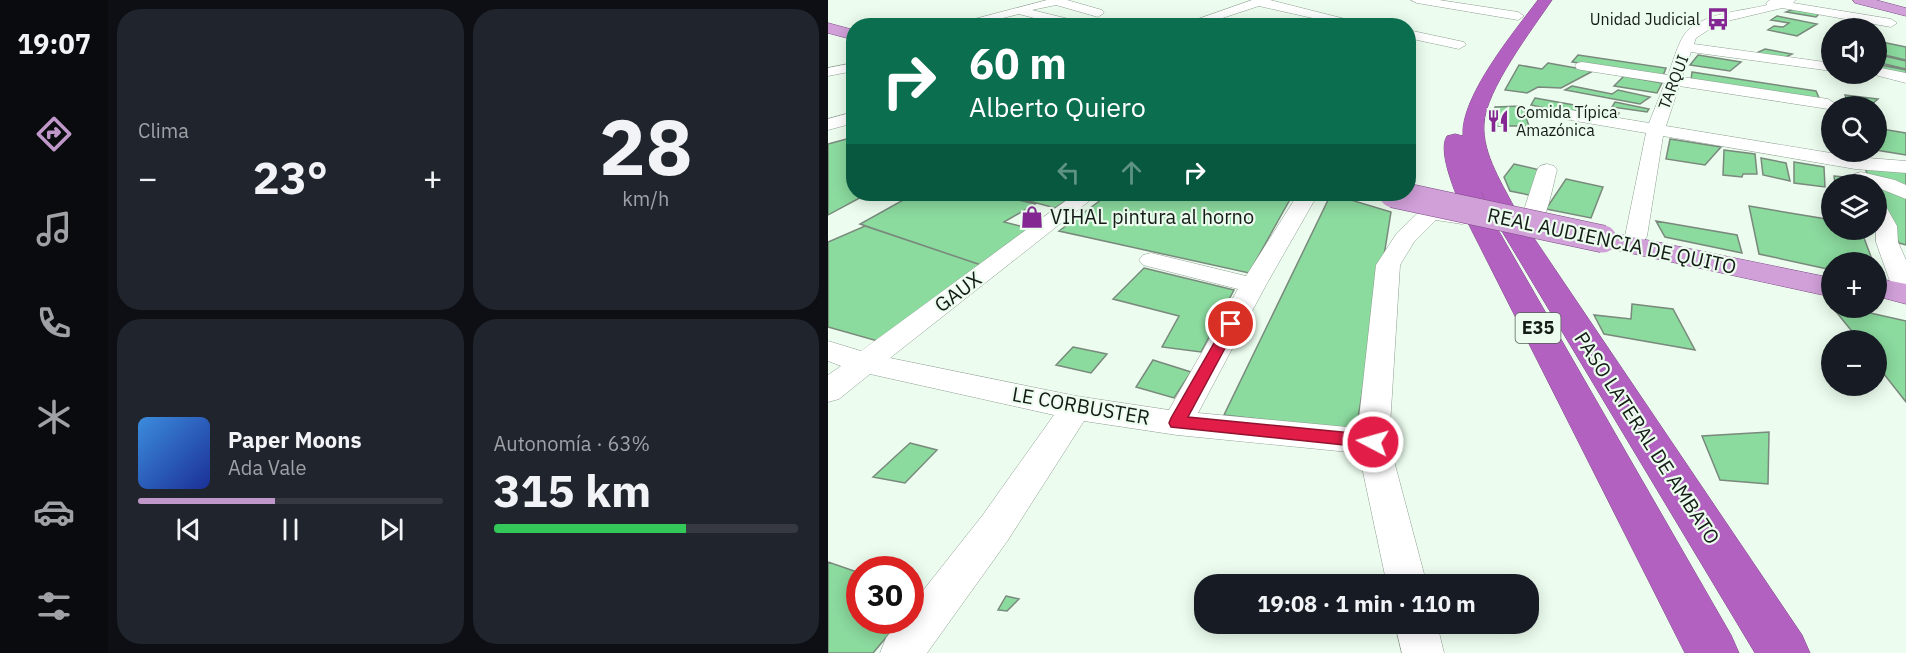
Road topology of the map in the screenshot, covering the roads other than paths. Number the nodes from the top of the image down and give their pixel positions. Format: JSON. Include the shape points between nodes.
{"nodes":[{"id":1,"x":1418,"y":0,"type":"edge"},
{"id":2,"x":1756,"y":0,"type":"edge"},
{"id":3,"x":1860,"y":0,"type":"edge"},
{"id":4,"x":1878,"y":0,"type":"edge"},
{"id":5,"x":1058,"y":1,"type":"edge"},
{"id":6,"x":1261,"y":1,"type":"edge"},
{"id":7,"x":1786,"y":2,"type":"edge"},
{"id":8,"x":1531,"y":5,"type":"edge"},
{"id":9,"x":1017,"y":10,"type":"junction"},
{"id":10,"x":1906,"y":11,"type":"edge"},
{"id":11,"x":986,"y":18,"type":"edge"},
{"id":12,"x":1044,"y":18,"type":"edge"},
{"id":13,"x":1083,"y":18,"type":"edge"},
{"id":14,"x":1209,"y":18,"type":"edge"},
{"id":15,"x":1333,"y":18,"type":"edge"},
{"id":16,"x":828,"y":22,"type":"edge"},
{"id":17,"x":1891,"y":23,"type":"junction"},
{"id":18,"x":846,"y":25,"type":"edge"},
{"id":19,"x":1887,"y":26,"type":"edge"},
{"id":20,"x":828,"y":28,"type":"edge"},
{"id":21,"x":846,"y":33,"type":"edge"},
{"id":22,"x":1416,"y":36,"type":"edge"},
{"id":23,"x":1459,"y":45,"type":"dead end"},
{"id":24,"x":1686,"y":48,"type":"junction"},
{"id":25,"x":1821,"y":65,"type":"edge"},
{"id":26,"x":1582,"y":66,"type":"dead end"},
{"id":27,"x":846,"y":69,"type":"edge"},
{"id":28,"x":828,"y":72,"type":"edge"},
{"id":29,"x":1887,"y":74,"type":"edge"},
{"id":30,"x":1906,"y":78,"type":"edge"},
{"id":31,"x":1673,"y":80,"type":"junction"},
{"id":32,"x":846,"y":81,"type":"edge"},
{"id":33,"x":828,"y":84,"type":"edge"},
{"id":34,"x":1821,"y":106,"type":"edge"},
{"id":35,"x":1558,"y":113,"type":"dead end"},
{"id":36,"x":846,"y":119,"type":"edge"},
{"id":37,"x":828,"y":125,"type":"edge"},
{"id":38,"x":1655,"y":131,"type":"junction"},
{"id":39,"x":1906,"y":168,"type":"edge"},
{"id":40,"x":1857,"y":169,"type":"edge"},
{"id":41,"x":1547,"y":170,"type":"dead end"},
{"id":42,"x":1416,"y":190,"type":"edge"},
{"id":43,"x":1906,"y":193,"type":"edge"},
{"id":44,"x":1416,"y":198,"type":"edge"},
{"id":45,"x":1079,"y":201,"type":"edge"},
{"id":46,"x":1304,"y":201,"type":"edge"},
{"id":47,"x":1480,"y":221,"type":"junction"},
{"id":48,"x":1887,"y":228,"type":"edge"},
{"id":49,"x":1606,"y":234,"type":"junction"},
{"id":50,"x":1518,"y":235,"type":"junction"},
{"id":51,"x":1636,"y":236,"type":"junction"},
{"id":52,"x":1896,"y":242,"type":"edge"},
{"id":53,"x":1152,"y":260,"type":"dead end"},
{"id":54,"x":1821,"y":276,"type":"edge"},
{"id":55,"x":1253,"y":285,"type":"junction"},
{"id":56,"x":1821,"y":285,"type":"edge"},
{"id":57,"x":1887,"y":289,"type":"edge"},
{"id":58,"x":1906,"y":292,"type":"edge"},
{"id":59,"x":1887,"y":300,"type":"edge"},
{"id":60,"x":1906,"y":304,"type":"edge"},
{"id":61,"x":828,"y":351,"type":"edge"},
{"id":62,"x":864,"y":363,"type":"junction"},
{"id":63,"x":828,"y":391,"type":"edge"},
{"id":64,"x":1076,"y":408,"type":"junction"},
{"id":65,"x":1177,"y":423,"type":"junction"},
{"id":66,"x":1373,"y":442,"type":"junction"},
{"id":67,"x":1404,"y":574,"type":"edge"},
{"id":68,"x":1418,"y":634,"type":"edge"},
{"id":69,"x":901,"y":653,"type":"edge"},
{"id":70,"x":1423,"y":653,"type":"edge"},
{"id":71,"x":1713,"y":653,"type":"edge"},
{"id":72,"x":1785,"y":653,"type":"edge"}],
"edges":[{"from":1,"to":8,"type":"street"},
{"from":2,"to":7,"type":"street"},
{"from":3,"to":10,"type":"main road"},
{"from":4,"to":10,"type":"main road"},
{"from":5,"to":9,"type":"street"},
{"from":5,"to":13,"type":"street","via":[[1098,13]]},
{"from":6,"to":14,"type":"street"},
{"from":6,"to":15,"type":"street"},
{"from":7,"to":17,"type":"street"},
{"from":7,"to":24,"type":"street","name":"TARQUI","via":[[1732,14],[1701,26],[1690,36]]},
{"from":8,"to":47,"type":"highway","name":"PASO LATERAL DE AMBATO","number":"E35","via":[[1500,39],[1454,118],[1457,162]]},
{"from":8,"to":50,"type":"highway","name":"PASO LATERAL DE AMBATO","number":"E35","via":[[1473,120],[1481,163]]},
{"from":9,"to":11,"type":"street"},
{"from":9,"to":12,"type":"street"},
{"from":10,"to":17,"type":"street"},
{"from":16,"to":18,"type":"main road"},
{"from":17,"to":19,"type":"street"},
{"from":20,"to":21,"type":"main road"},
{"from":22,"to":23,"type":"street"},
{"from":24,"to":25,"type":"street"},
{"from":24,"to":31,"type":"street","name":"TARQUI"},
{"from":26,"to":31,"type":"street"},
{"from":27,"to":28,"type":"street"},
{"from":29,"to":30,"type":"street"},
{"from":31,"to":34,"type":"street"},
{"from":31,"to":38,"type":"street","name":"TARQUI"},
{"from":32,"to":33,"type":"street"},
{"from":35,"to":38,"type":"street"},
{"from":36,"to":37,"type":"street"},
{"from":38,"to":40,"type":"street"},
{"from":38,"to":51,"type":"street","name":"TARQUI"},
{"from":39,"to":40,"type":"street"},
{"from":40,"to":43,"type":"street"},
{"from":41,"to":50,"type":"street","via":[[1529,228]]},
{"from":42,"to":49,"type":"main road","name":"REAL AUDIENCIA DE QUITO"},
{"from":44,"to":49,"type":"main road","name":"REAL AUDIENCIA DE QUITO","bridge":true},
{"from":45,"to":62,"type":"street","name":"GAUX"},
{"from":46,"to":55,"type":"street"},
{"from":47,"to":66,"type":"street","via":[[1430,214],[1405,238],[1388,265]]},
{"from":47,"to":71,"type":"highway","name":"PASO LATERAL DE AMBATO","number":"E35"},
{"from":48,"to":52,"type":"street"},
{"from":49,"to":51,"type":"main road","name":"REAL AUDIENCIA DE QUITO"},
{"from":49,"to":56,"type":"main road","name":"REAL AUDIENCIA DE QUITO"},
{"from":50,"to":72,"type":"highway","name":"PASO LATERAL DE AMBATO","number":"E35"},
{"from":51,"to":54,"type":"main road","name":"REAL AUDIENCIA DE QUITO"},
{"from":52,"to":58,"type":"street"},
{"from":53,"to":55,"type":"street"},
{"from":55,"to":65,"type":"street"},
{"from":57,"to":58,"type":"main road"},
{"from":59,"to":60,"type":"main road"},
{"from":61,"to":62,"type":"street","name":"LE CORBUSTER"},
{"from":62,"to":63,"type":"street","name":"GAUX"},
{"from":62,"to":64,"type":"street","name":"LE CORBUSTER"},
{"from":64,"to":65,"type":"street","name":"LE CORBUSTER"},
{"from":64,"to":69,"type":"street","via":[[995,528]]},
{"from":65,"to":66,"type":"street","name":"LE CORBUSTER"},
{"from":66,"to":67,"type":"street"},
{"from":68,"to":70,"type":"street"}]}
